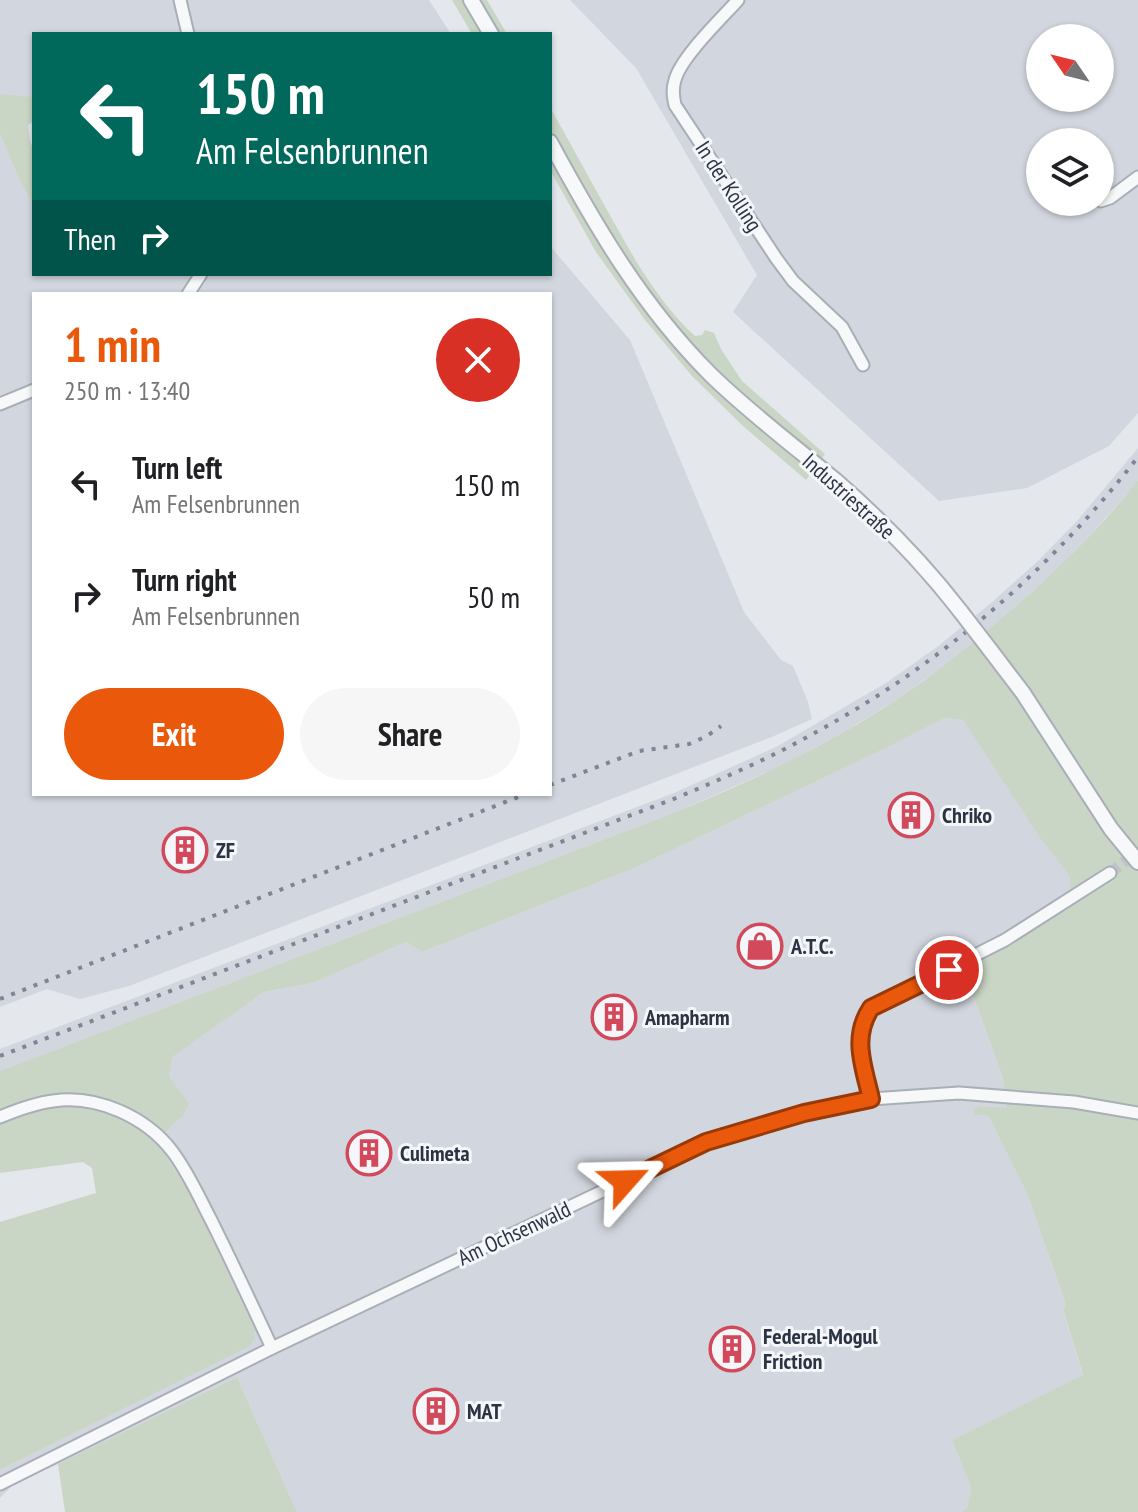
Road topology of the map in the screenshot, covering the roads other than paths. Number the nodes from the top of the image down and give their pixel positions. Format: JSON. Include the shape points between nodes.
{"nodes":[{"id":1,"x":180,"y":0,"type":"edge"},
{"id":2,"x":471,"y":0,"type":"edge"},
{"id":3,"x":738,"y":0,"type":"edge"},
{"id":4,"x":188,"y":32,"type":"edge"},
{"id":5,"x":490,"y":32,"type":"edge"},
{"id":6,"x":552,"y":146,"type":"edge"},
{"id":7,"x":1138,"y":177,"type":"edge"},
{"id":8,"x":1114,"y":195,"type":"edge"},
{"id":9,"x":863,"y":365,"type":"dead end"},
{"id":10,"x":32,"y":391,"type":"edge"},
{"id":11,"x":0,"y":404,"type":"edge"},
{"id":12,"x":1138,"y":862,"type":"edge"},
{"id":13,"x":1110,"y":873,"type":"tunnel mouth"},
{"id":14,"x":871,"y":1099,"type":"junction"},
{"id":15,"x":1138,"y":1113,"type":"edge"},
{"id":16,"x":0,"y":1117,"type":"edge"},
{"id":17,"x":272,"y":1348,"type":"junction"},
{"id":18,"x":0,"y":1484,"type":"edge"}],
"edges":[{"from":1,"to":4,"type":"street"},
{"from":2,"to":5,"type":"street"},
{"from":3,"to":9,"type":"street","name":"In der Kolling","via":[[686,58],[675,77],[675,105],[776,258],[842,327]]},
{"from":6,"to":12,"type":"street","name":"Industriestraße","bridge":true,"via":[[653,311],[728,391],[904,545],[1023,693]]},
{"from":7,"to":8,"type":"street"},
{"from":10,"to":11,"type":"street"},
{"from":13,"to":14,"type":"street","via":[[1005,940],[871,1008],[859,1041]]},
{"from":14,"to":15,"type":"street","name":"Am Ochsenwald","via":[[959,1093]]},
{"from":14,"to":17,"type":"street","name":"Am Ochsenwald","via":[[706,1142]]},
{"from":16,"to":17,"type":"street","via":[[54,1100],[80,1100],[117,1110],[148,1128],[183,1168]]},
{"from":17,"to":18,"type":"street","name":"Am Ochsenwald"}]}
